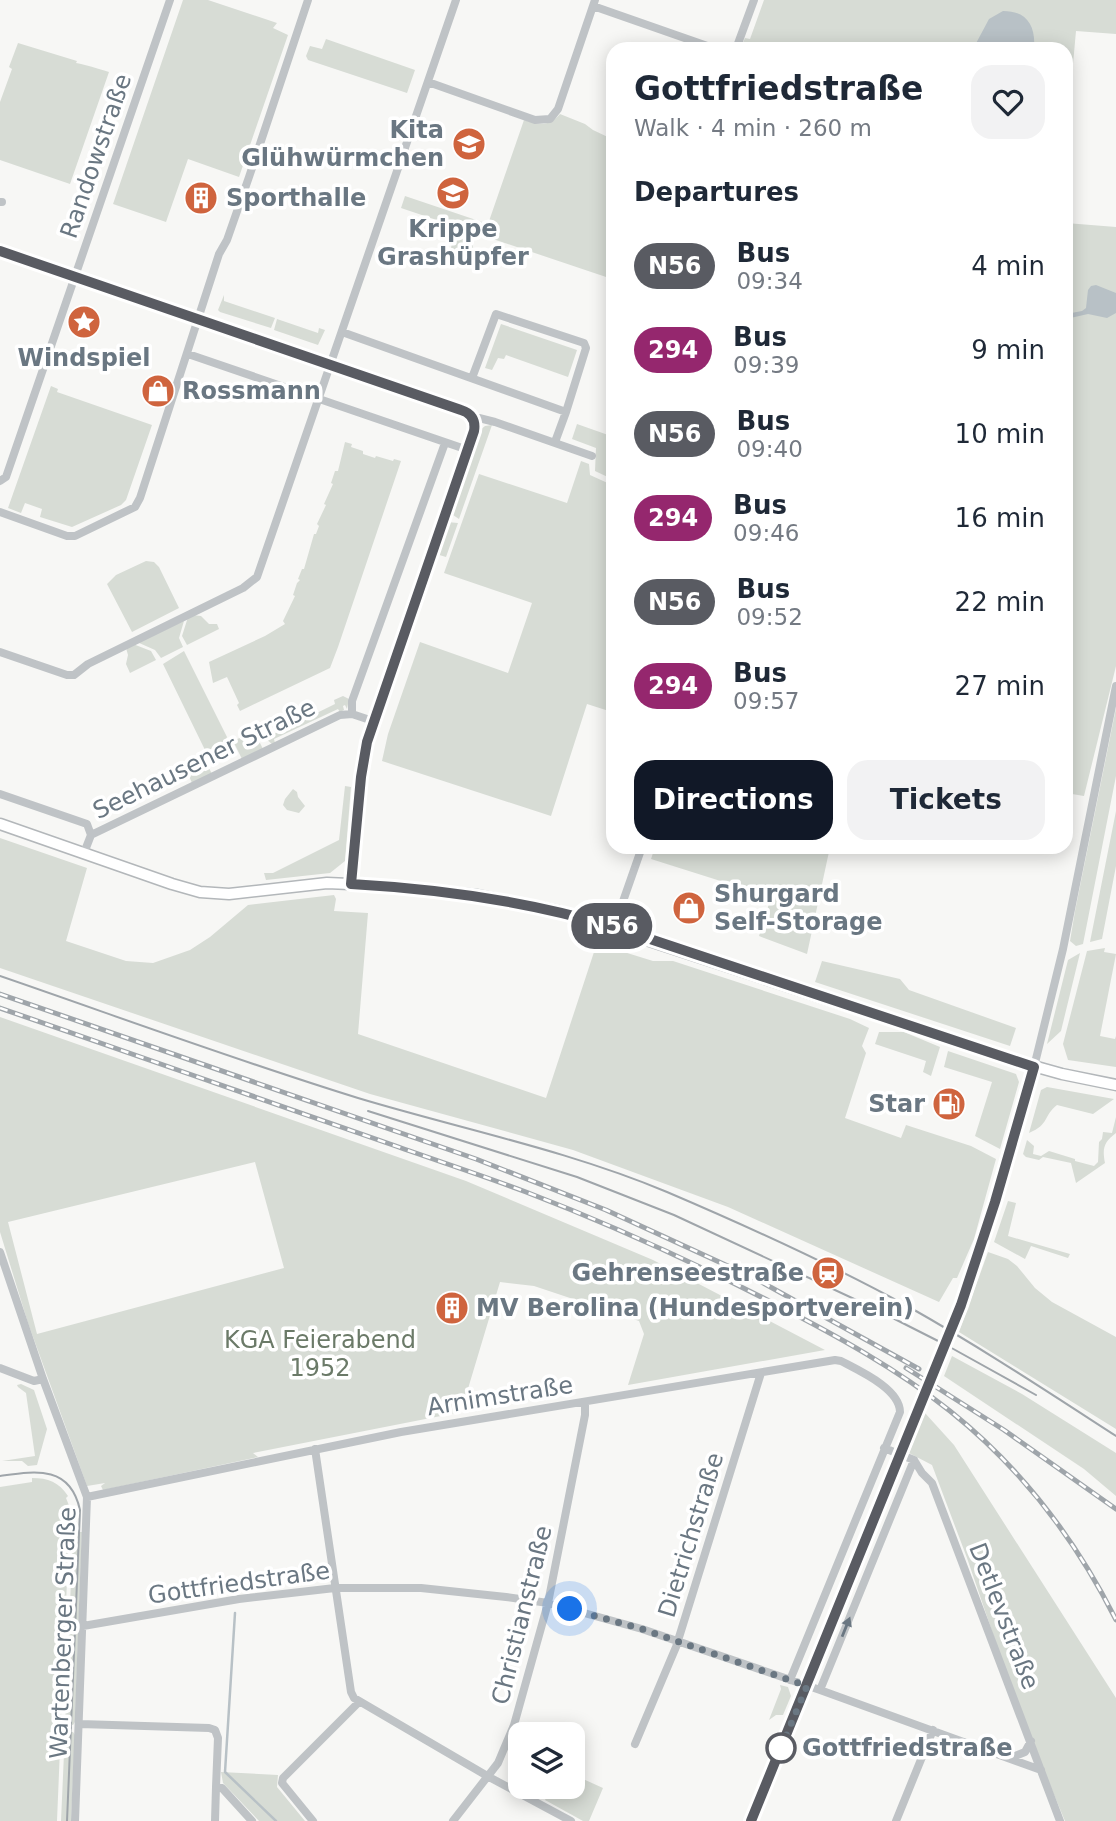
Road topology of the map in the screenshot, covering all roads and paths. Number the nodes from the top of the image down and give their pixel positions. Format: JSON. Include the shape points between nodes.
{"nodes":[{"id":1,"x":170,"y":0,"type":"edge"},
{"id":2,"x":308,"y":0,"type":"edge"},
{"id":3,"x":456,"y":0,"type":"edge"},
{"id":4,"x":754,"y":0,"type":"edge"},
{"id":5,"x":594,"y":3,"type":"edge"},
{"id":6,"x":697,"y":42,"type":"edge"},
{"id":7,"x":739,"y":42,"type":"edge"},
{"id":8,"x":428,"y":82,"type":"junction"},
{"id":9,"x":0,"y":251,"type":"edge"},
{"id":10,"x":75,"y":276,"type":"junction"},
{"id":11,"x":199,"y":320,"type":"junction"},
{"id":12,"x":342,"y":332,"type":"junction"},
{"id":13,"x":188,"y":354,"type":"junction"},
{"id":14,"x":330,"y":365,"type":"junction"},
{"id":15,"x":472,"y":378,"type":"junction"},
{"id":16,"x":318,"y":399,"type":"junction"},
{"id":17,"x":566,"y":412,"type":"junction"},
{"id":18,"x":474,"y":421,"type":"junction"},
{"id":19,"x":555,"y":442,"type":"junction"},
{"id":20,"x":445,"y":443,"type":"junction"},
{"id":21,"x":468,"y":450,"type":"junction"},
{"id":22,"x":592,"y":456,"type":"dead end"},
{"id":23,"x":0,"y":481,"type":"edge"},
{"id":24,"x":0,"y":512,"type":"edge"},
{"id":25,"x":0,"y":652,"type":"edge"},
{"id":26,"x":1116,"y":686,"type":"edge"},
{"id":27,"x":352,"y":714,"type":"junction"},
{"id":28,"x":373,"y":722,"type":"junction"},
{"id":29,"x":0,"y":793,"type":"edge"},
{"id":30,"x":0,"y":824,"type":"edge"},
{"id":31,"x":92,"y":835,"type":"junction"},
{"id":32,"x":84,"y":853,"type":"junction"},
{"id":33,"x":640,"y":854,"type":"edge"},
{"id":34,"x":351,"y":884,"type":"junction"},
{"id":35,"x":614,"y":927,"type":"junction"},
{"id":36,"x":1034,"y":1067,"type":"junction"},
{"id":37,"x":1116,"y":1085,"type":"edge"},
{"id":38,"x":0,"y":1252,"type":"edge"},
{"id":39,"x":0,"y":1368,"type":"edge"},
{"id":40,"x":761,"y":1373,"type":"junction"},
{"id":41,"x":43,"y":1379,"type":"junction"},
{"id":42,"x":584,"y":1402,"type":"junction"},
{"id":43,"x":884,"y":1448,"type":"junction"},
{"id":44,"x":315,"y":1449,"type":"junction"},
{"id":45,"x":914,"y":1460,"type":"junction"},
{"id":46,"x":87,"y":1497,"type":"junction"},
{"id":47,"x":335,"y":1588,"type":"junction"},
{"id":48,"x":548,"y":1604,"type":"junction"},
{"id":49,"x":83,"y":1626,"type":"junction"},
{"id":50,"x":678,"y":1642,"type":"junction"},
{"id":51,"x":790,"y":1680,"type":"junction"},
{"id":52,"x":807,"y":1686,"type":"junction"},
{"id":53,"x":820,"y":1690,"type":"junction"},
{"id":54,"x":359,"y":1702,"type":"junction"},
{"id":55,"x":80,"y":1724,"type":"junction"},
{"id":56,"x":933,"y":1730,"type":"junction"},
{"id":57,"x":1031,"y":1741,"type":"junction"},
{"id":58,"x":635,"y":1744,"type":"dead end"},
{"id":59,"x":1009,"y":1758,"type":"junction"},
{"id":60,"x":1041,"y":1770,"type":"junction"},
{"id":61,"x":489,"y":1777,"type":"junction"},
{"id":62,"x":216,"y":1787,"type":"junction"},
{"id":63,"x":75,"y":1821,"type":"edge"},
{"id":64,"x":215,"y":1821,"type":"edge"},
{"id":65,"x":252,"y":1821,"type":"edge"},
{"id":66,"x":313,"y":1821,"type":"edge"},
{"id":67,"x":453,"y":1821,"type":"edge"},
{"id":68,"x":571,"y":1821,"type":"edge"},
{"id":69,"x":751,"y":1821,"type":"edge"},
{"id":70,"x":896,"y":1821,"type":"edge"},
{"id":71,"x":1060,"y":1821,"type":"edge"}],
"edges":[{"from":1,"to":10,"type":"street","name":"Randowstraße"},
{"from":2,"to":11,"type":"street"},
{"from":3,"to":8,"type":"street"},
{"from":4,"to":7,"type":"street"},
{"from":5,"to":6,"type":"street"},
{"from":5,"to":8,"type":"street","via":[[558,108],[550,119],[535,120]]},
{"from":8,"to":12,"type":"street"},
{"from":9,"to":10,"type":"street"},
{"from":10,"to":11,"type":"street"},
{"from":10,"to":23,"type":"street","name":"Randowstraße","via":[[6,477]]},
{"from":11,"to":13,"type":"street"},
{"from":11,"to":14,"type":"street"},
{"from":12,"to":14,"type":"street"},
{"from":12,"to":15,"type":"street"},
{"from":13,"to":16,"type":"street"},
{"from":13,"to":24,"type":"street","via":[[135,507],[75,536]]},
{"from":14,"to":16,"type":"street"},
{"from":14,"to":18,"type":"street","via":[[465,411]]},
{"from":15,"to":17,"type":"street"},
{"from":15,"to":17,"type":"street","via":[[496,314],[584,343]]},
{"from":16,"to":20,"type":"street"},
{"from":16,"to":25,"type":"street","via":[[257,578],[251,583],[74,675]]},
{"from":17,"to":19,"type":"street"},
{"from":18,"to":19,"type":"street","via":[[495,422]]},
{"from":18,"to":21,"type":"street"},
{"from":19,"to":22,"type":"street"},
{"from":20,"to":21,"type":"street"},
{"from":20,"to":27,"type":"street","name":"Seehausener Straße","via":[[352,701]]},
{"from":21,"to":28,"type":"street"},
{"from":26,"to":36,"type":"street"},
{"from":27,"to":28,"type":"street","name":"Seehausener Straße"},
{"from":27,"to":31,"type":"street","name":"Seehausener Straße","via":[[340,715]]},
{"from":28,"to":34,"type":"street","via":[[363,759]]},
{"from":29,"to":31,"type":"street","via":[[88,824]]},
{"from":30,"to":32,"type":"main road"},
{"from":31,"to":32,"type":"street","name":"Seehausener Straße"},
{"from":32,"to":34,"type":"main road","via":[[172,884],[215,893]]},
{"from":33,"to":35,"type":"street"},
{"from":34,"to":35,"type":"main road","via":[[476,895]]},
{"from":35,"to":36,"type":"main road"},
{"from":36,"to":37,"type":"main road"},
{"from":36,"to":52,"type":"main road","bridge":true,"via":[[953,1327]]},
{"from":38,"to":41,"type":"street","name":"Wartenberger Straße"},
{"from":39,"to":41,"type":"street","via":[[34,1381]]},
{"from":40,"to":42,"type":"street","name":"Arnimstraße"},
{"from":40,"to":43,"type":"street","name":"Arnimstraße","via":[[835,1360],[878,1383],[900,1405]]},
{"from":40,"to":50,"type":"street","name":"Dietrichstraße"},
{"from":41,"to":46,"type":"street","name":"Wartenberger Straße"},
{"from":42,"to":44,"type":"street","name":"Arnimstraße"},
{"from":42,"to":48,"type":"street","name":"Christianstraße","via":[[586,1415]]},
{"from":43,"to":45,"type":"street"},
{"from":43,"to":51,"type":"street"},
{"from":44,"to":46,"type":"street","name":"Arnimstraße"},
{"from":44,"to":47,"type":"street"},
{"from":53,"to":45,"type":"street","one_way":true},
{"from":45,"to":57,"type":"street","name":"Detlevstraße","via":[[932,1483]]},
{"from":46,"to":49,"type":"street","name":"Wartenberger Straße"},
{"from":47,"to":48,"type":"street","name":"Gottfriedstraße","via":[[461,1591]]},
{"from":47,"to":49,"type":"street","name":"Gottfriedstraße"},
{"from":47,"to":54,"type":"street","via":[[351,1692]]},
{"from":48,"to":50,"type":"street","name":"Gottfriedstraße"},
{"from":48,"to":61,"type":"street","name":"Christianstraße","via":[[514,1724]]},
{"from":49,"to":55,"type":"street","name":"Wartenberger Straße"},
{"from":50,"to":51,"type":"street","name":"Gottfriedstraße"},
{"from":50,"to":58,"type":"street","name":"Dietrichstraße"},
{"from":51,"to":52,"type":"street","name":"Gottfriedstraße"},
{"from":52,"to":53,"type":"street","name":"Gottfriedstraße"},
{"from":52,"to":69,"type":"main road"},
{"from":53,"to":56,"type":"street","name":"Gottfriedstraße"},
{"from":54,"to":61,"type":"street"},
{"from":54,"to":66,"type":"street","via":[[283,1778],[282,1783]]},
{"from":55,"to":62,"type":"street","via":[[215,1730]]},
{"from":55,"to":63,"type":"street","name":"Wartenberger Straße"},
{"from":56,"to":59,"type":"street","name":"Gottfriedstraße"},
{"from":56,"to":70,"type":"street"},
{"from":57,"to":59,"type":"street","via":[[1025,1752]]},
{"from":57,"to":60,"type":"street","name":"Detlevstraße"},
{"from":59,"to":60,"type":"street","name":"Gottfriedstraße"},
{"from":60,"to":71,"type":"street","name":"Detlevstraße"},
{"from":61,"to":67,"type":"street","name":"Christianstraße"},
{"from":61,"to":68,"type":"street"},
{"from":62,"to":64,"type":"street"},
{"from":62,"to":65,"type":"street"}]}
